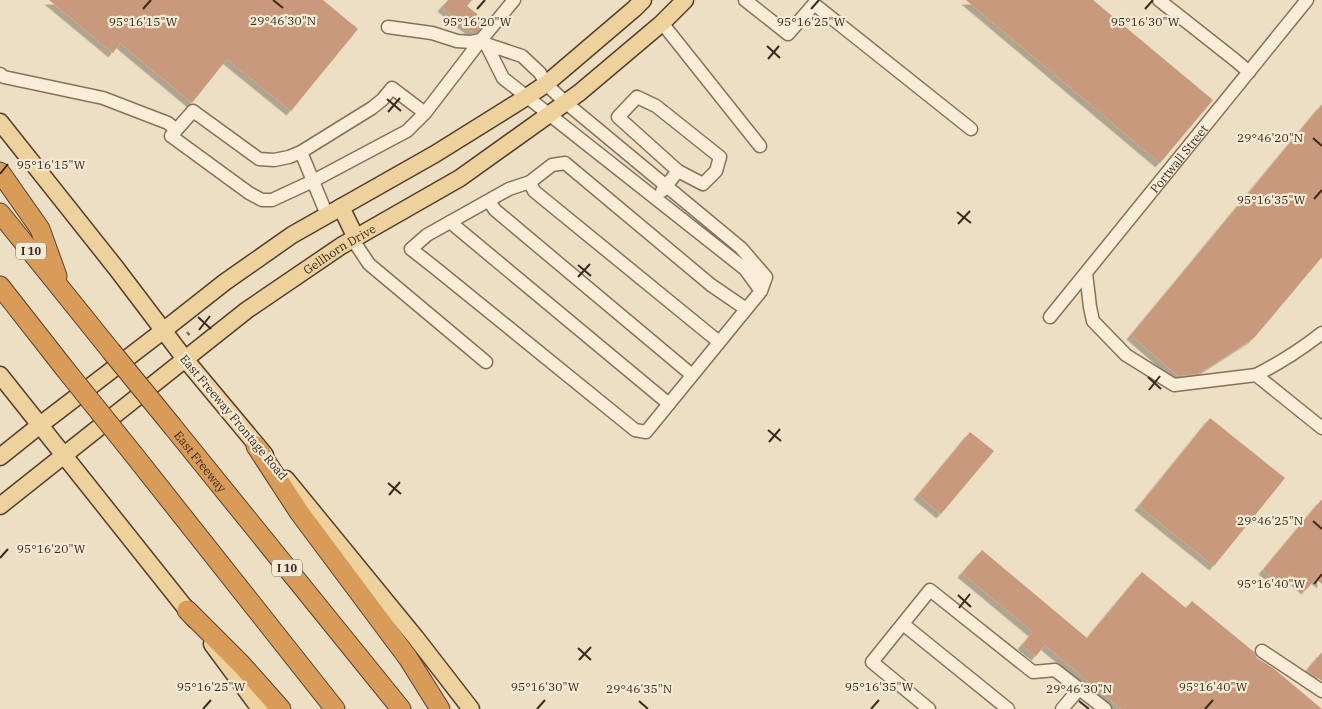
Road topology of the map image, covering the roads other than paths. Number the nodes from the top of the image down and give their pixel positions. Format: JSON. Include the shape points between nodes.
{"nodes":[{"id":1,"x":514,"y":0,"type":"edge"},
{"id":2,"x":643,"y":0,"type":"edge"},
{"id":3,"x":685,"y":0,"type":"edge"},
{"id":4,"x":746,"y":0,"type":"edge"},
{"id":5,"x":1159,"y":0,"type":"edge"},
{"id":6,"x":1307,"y":0,"type":"edge"},
{"id":7,"x":812,"y":2,"type":"edge"},
{"id":8,"x":662,"y":23,"type":"junction"},
{"id":9,"x":388,"y":27,"type":"dead end"},
{"id":10,"x":484,"y":42,"type":"junction"},
{"id":11,"x":1249,"y":72,"type":"junction"},
{"id":12,"x":0,"y":74,"type":"edge"},
{"id":13,"x":546,"y":84,"type":"junction"},
{"id":14,"x":528,"y":96,"type":"junction"},
{"id":15,"x":565,"y":102,"type":"junction"},
{"id":16,"x":424,"y":113,"type":"junction"},
{"id":17,"x":550,"y":114,"type":"junction"},
{"id":18,"x":0,"y":122,"type":"edge"},
{"id":19,"x":971,"y":129,"type":"dead end"},
{"id":20,"x":176,"y":130,"type":"junction"},
{"id":21,"x":760,"y":146,"type":"dead end"},
{"id":22,"x":300,"y":152,"type":"junction"},
{"id":23,"x":678,"y":171,"type":"junction"},
{"id":24,"x":0,"y":172,"type":"edge"},
{"id":25,"x":313,"y":181,"type":"junction"},
{"id":26,"x":530,"y":182,"type":"junction"},
{"id":27,"x":666,"y":186,"type":"junction"},
{"id":28,"x":489,"y":201,"type":"junction"},
{"id":29,"x":653,"y":202,"type":"junction"},
{"id":30,"x":334,"y":211,"type":"junction"},
{"id":31,"x":0,"y":213,"type":"edge"},
{"id":32,"x":450,"y":222,"type":"junction"},
{"id":33,"x":354,"y":239,"type":"junction"},
{"id":34,"x":1086,"y":273,"type":"junction"},
{"id":35,"x":0,"y":286,"type":"edge"},
{"id":36,"x":61,"y":289,"type":"junction"},
{"id":37,"x":761,"y":291,"type":"junction"},
{"id":38,"x":746,"y":309,"type":"junction"},
{"id":39,"x":1050,"y":317,"type":"dead end"},
{"id":40,"x":164,"y":330,"type":"junction"},
{"id":41,"x":1322,"y":333,"type":"edge"},
{"id":42,"x":719,"y":342,"type":"junction"},
{"id":43,"x":185,"y":359,"type":"junction"},
{"id":44,"x":486,"y":362,"type":"dead end"},
{"id":45,"x":0,"y":375,"type":"edge"},
{"id":46,"x":692,"y":375,"type":"junction"},
{"id":47,"x":1256,"y":375,"type":"junction"},
{"id":48,"x":669,"y":404,"type":"junction"},
{"id":49,"x":40,"y":425,"type":"junction"},
{"id":50,"x":1322,"y":428,"type":"edge"},
{"id":51,"x":256,"y":446,"type":"junction"},
{"id":52,"x":63,"y":456,"type":"junction"},
{"id":53,"x":0,"y":458,"type":"edge"},
{"id":54,"x":0,"y":506,"type":"edge"},
{"id":55,"x":187,"y":610,"type":"junction"},
{"id":56,"x":903,"y":624,"type":"junction"},
{"id":57,"x":1262,"y":651,"type":"dead end"},
{"id":58,"x":1079,"y":689,"type":"junction"},
{"id":59,"x":1322,"y":691,"type":"edge"},
{"id":60,"x":260,"y":709,"type":"edge"},
{"id":61,"x":281,"y":709,"type":"edge"},
{"id":62,"x":335,"y":709,"type":"edge"},
{"id":63,"x":402,"y":709,"type":"edge"},
{"id":64,"x":440,"y":709,"type":"edge"},
{"id":65,"x":471,"y":709,"type":"edge"},
{"id":66,"x":929,"y":709,"type":"edge"},
{"id":67,"x":1008,"y":709,"type":"edge"},
{"id":68,"x":1062,"y":709,"type":"edge"},
{"id":69,"x":1105,"y":709,"type":"edge"}],
"edges":[{"from":1,"to":10,"type":"street"},
{"from":2,"to":13,"type":"main road"},
{"from":3,"to":8,"type":"main road","name":"Gellhorn Drive"},
{"from":4,"to":7,"type":"street","via":[[788,34]]},
{"from":5,"to":11,"type":"street"},
{"from":6,"to":11,"type":"street","name":"Portwall Street"},
{"from":7,"to":19,"type":"street"},
{"from":8,"to":15,"type":"main road","name":"Gellhorn Drive"},
{"from":8,"to":21,"type":"street"},
{"from":9,"to":10,"type":"street","via":[[457,41]]},
{"from":10,"to":13,"type":"street","via":[[522,56],[540,73]]},
{"from":10,"to":14,"type":"street","via":[[503,78]]},
{"from":10,"to":16,"type":"street"},
{"from":11,"to":34,"type":"street","name":"Portwall Street"},
{"from":12,"to":20,"type":"street","via":[[103,98],[168,123]]},
{"from":13,"to":14,"type":"main road"},
{"from":13,"to":15,"type":"street"},
{"from":14,"to":17,"type":"street"},
{"from":14,"to":30,"type":"main road"},
{"from":15,"to":17,"type":"main road","name":"Gellhorn Drive"},
{"from":15,"to":27,"type":"street"},
{"from":16,"to":22,"type":"street","via":[[392,88],[372,108]]},
{"from":16,"to":25,"type":"street","via":[[407,131]]},
{"from":17,"to":29,"type":"street"},
{"from":17,"to":33,"type":"main road","name":"Gellhorn Drive","via":[[460,178]]},
{"from":18,"to":40,"type":"main road","name":"East Freeway Frontage Road"},
{"from":20,"to":22,"type":"street","via":[[193,111],[259,159],[274,160]]},
{"from":20,"to":25,"type":"street","via":[[171,136],[262,200],[272,200]]},
{"from":22,"to":25,"type":"street"},
{"from":23,"to":23,"type":"street","via":[[618,116],[637,97],[656,106],[720,157],[716,171],[703,184]]},
{"from":23,"to":27,"type":"street"},
{"from":24,"to":36,"type":"highway","via":[[40,229]]},
{"from":25,"to":30,"type":"street"},
{"from":26,"to":28,"type":"street","via":[[510,188]]},
{"from":26,"to":38,"type":"street","via":[[552,165],[565,163],[710,285]]},
{"from":26,"to":42,"type":"street","via":[[534,191]]},
{"from":27,"to":29,"type":"street"},
{"from":27,"to":37,"type":"street","via":[[741,248],[766,277]]},
{"from":28,"to":32,"type":"street"},
{"from":28,"to":46,"type":"street","via":[[495,210]]},
{"from":29,"to":37,"type":"street","via":[[745,269]]},
{"from":30,"to":33,"type":"main road"},
{"from":30,"to":40,"type":"main road","via":[[292,235]]},
{"from":31,"to":36,"type":"highway","name":"East Freeway","number":"I 10"},
{"from":32,"to":48,"type":"street"},
{"from":32,"to":48,"type":"street","via":[[411,249],[635,430],[646,432]]},
{"from":33,"to":43,"type":"main road","name":"Gellhorn Drive","via":[[247,310]]},
{"from":33,"to":44,"type":"street","via":[[369,264]]},
{"from":34,"to":39,"type":"street","name":"Portwall Street"},
{"from":34,"to":47,"type":"street","via":[[1093,321],[1126,355],[1174,385]]},
{"from":35,"to":62,"type":"highway","bridge":true},
{"from":36,"to":63,"type":"highway","name":"East Freeway","number":"I 10","bridge":true},
{"from":37,"to":38,"type":"street"},
{"from":38,"to":42,"type":"street"},
{"from":40,"to":43,"type":"main road","name":"East Freeway Frontage Road"},
{"from":40,"to":49,"type":"main road"},
{"from":41,"to":47,"type":"street","via":[[1282,362]]},
{"from":42,"to":46,"type":"street"},
{"from":43,"to":51,"type":"main road","name":"East Freeway Frontage Road"},
{"from":43,"to":52,"type":"main road","name":"Gellhorn Drive"},
{"from":45,"to":49,"type":"main road"},
{"from":46,"to":48,"type":"street"},
{"from":47,"to":50,"type":"street"},
{"from":49,"to":52,"type":"main road"},
{"from":49,"to":53,"type":"main road"},
{"from":51,"to":64,"type":"highway","via":[[299,512],[408,658]]},
{"from":51,"to":65,"type":"main road","name":"East Freeway Frontage Road"},
{"from":52,"to":54,"type":"main road","name":"Gellhorn Drive"},
{"from":52,"to":55,"type":"main road"},
{"from":55,"to":60,"type":"main road"},
{"from":55,"to":61,"type":"highway"},
{"from":56,"to":58,"type":"street","via":[[930,590],[1033,672],[1055,670]]},
{"from":56,"to":66,"type":"street","via":[[872,662]]},
{"from":56,"to":67,"type":"street"},
{"from":57,"to":59,"type":"street"},
{"from":58,"to":68,"type":"street"},
{"from":58,"to":69,"type":"street"}]}
